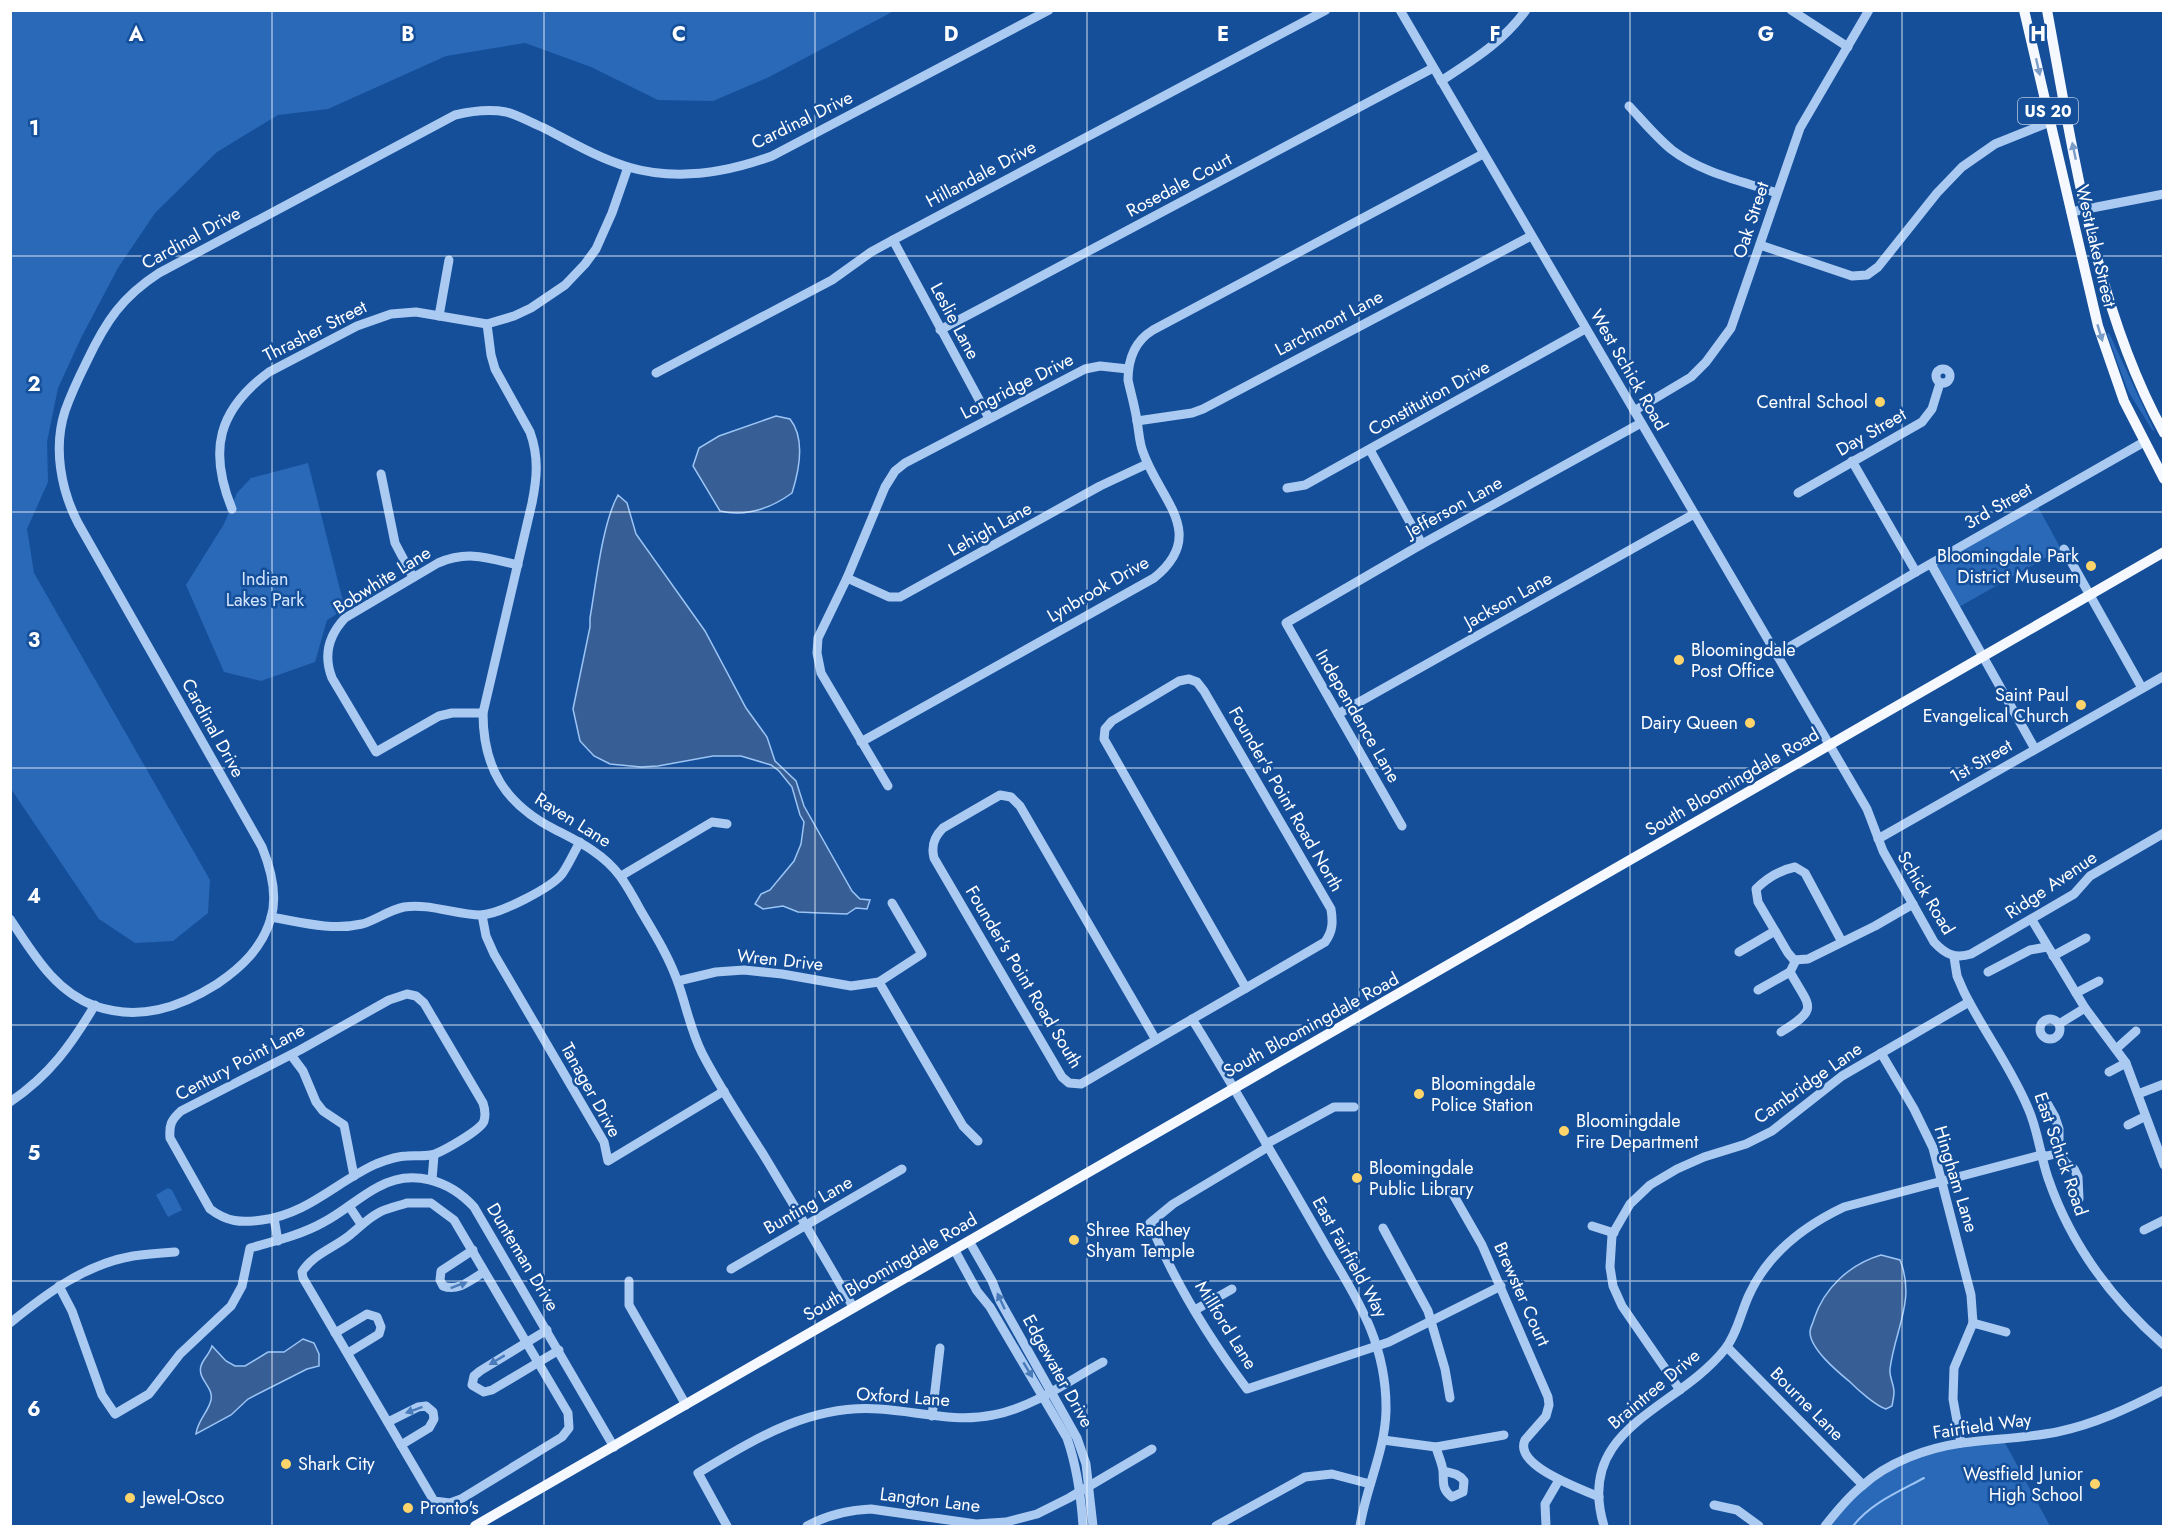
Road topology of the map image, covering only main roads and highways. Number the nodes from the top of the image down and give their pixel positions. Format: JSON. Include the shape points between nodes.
{"nodes":[{"id":1,"x":2024,"y":10,"type":"edge"},
{"id":2,"x":2047,"y":10,"type":"edge"},
{"id":3,"x":2163,"y":433,"type":"edge"},
{"id":4,"x":2163,"y":479,"type":"edge"},
{"id":5,"x":2163,"y":552,"type":"edge"},
{"id":6,"x":475,"y":1527,"type":"edge"}],
"edges":[{"from":1,"to":4,"type":"main road","name":"West Lake Street","number":"US 20","one_way":true,"via":[[2098,326],[2124,401]]},
{"from":3,"to":2,"type":"main road","name":"West Lake Street","number":"US 20","one_way":true,"via":[[2124,343],[2086,209]]},
{"from":5,"to":6,"type":"main road","name":"South Bloomingdale Road"}]}
